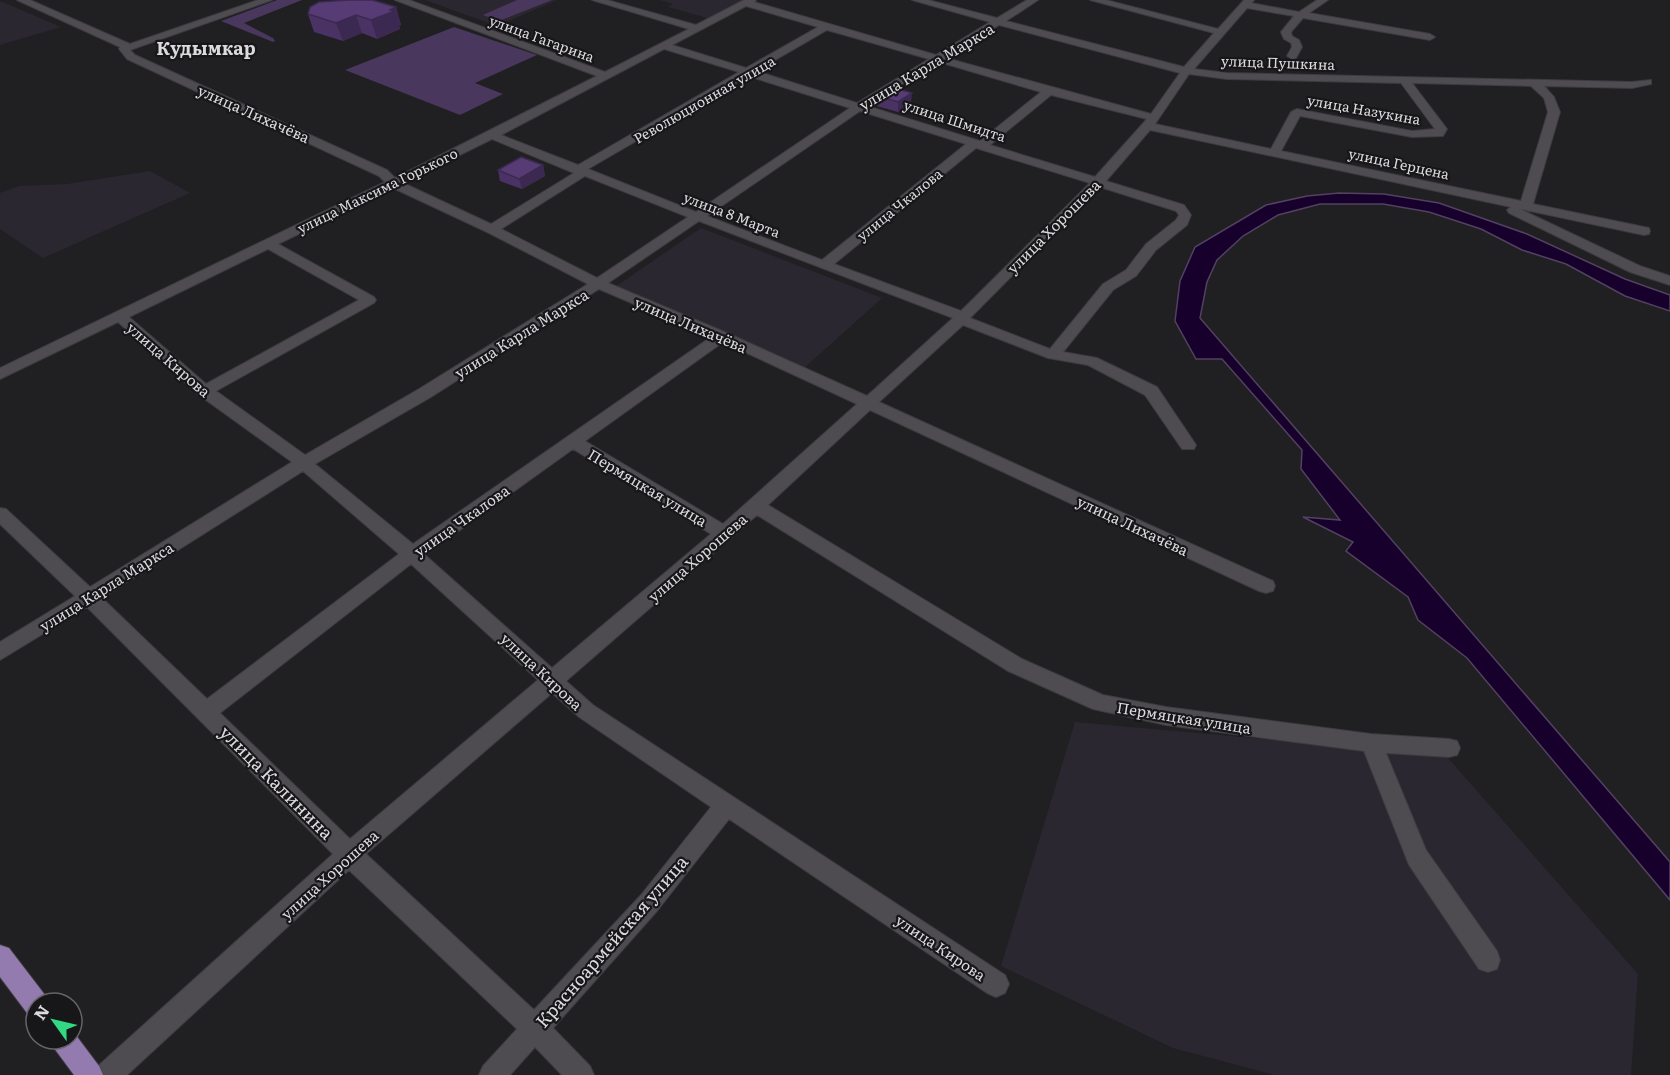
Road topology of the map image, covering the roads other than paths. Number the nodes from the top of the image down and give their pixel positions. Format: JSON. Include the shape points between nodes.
{"nodes":[{"id":1,"x":22,"y":0,"type":"edge"},
{"id":2,"x":267,"y":0,"type":"edge"},
{"id":3,"x":404,"y":0,"type":"edge"},
{"id":4,"x":597,"y":0,"type":"edge"},
{"id":5,"x":917,"y":0,"type":"edge"},
{"id":6,"x":1033,"y":0,"type":"edge"},
{"id":7,"x":1095,"y":0,"type":"edge"},
{"id":8,"x":1323,"y":0,"type":"edge"},
{"id":9,"x":748,"y":1,"type":"edge"},
{"id":10,"x":1247,"y":2,"type":"edge"},
{"id":11,"x":1300,"y":15,"type":"junction"},
{"id":12,"x":998,"y":22,"type":"junction"},
{"id":13,"x":828,"y":26,"type":"junction"},
{"id":14,"x":698,"y":28,"type":"junction"},
{"id":15,"x":1220,"y":32,"type":"junction"},
{"id":16,"x":1430,"y":37,"type":"dead end"},
{"id":17,"x":665,"y":46,"type":"junction"},
{"id":18,"x":126,"y":48,"type":"junction"},
{"id":19,"x":1292,"y":56,"type":"dead end"},
{"id":20,"x":938,"y":57,"type":"junction"},
{"id":21,"x":1186,"y":71,"type":"junction"},
{"id":22,"x":747,"y":73,"type":"junction"},
{"id":23,"x":607,"y":76,"type":"junction"},
{"id":24,"x":1404,"y":80,"type":"junction"},
{"id":25,"x":1647,"y":82,"type":"dead end"},
{"id":26,"x":1534,"y":83,"type":"junction"},
{"id":27,"x":1049,"y":91,"type":"junction"},
{"id":28,"x":860,"y":106,"type":"junction"},
{"id":29,"x":1150,"y":122,"type":"junction"},
{"id":30,"x":492,"y":135,"type":"junction"},
{"id":31,"x":979,"y":144,"type":"junction"},
{"id":32,"x":1275,"y":152,"type":"junction"},
{"id":33,"x":581,"y":171,"type":"junction"},
{"id":34,"x":392,"y":182,"type":"junction"},
{"id":35,"x":1098,"y":182,"type":"junction"},
{"id":36,"x":1496,"y":199,"type":"junction"},
{"id":37,"x":1526,"y":206,"type":"junction"},
{"id":38,"x":697,"y":216,"type":"junction"},
{"id":39,"x":492,"y":229,"type":"junction"},
{"id":40,"x":1644,"y":231,"type":"dead end"},
{"id":41,"x":268,"y":244,"type":"junction"},
{"id":42,"x":824,"y":265,"type":"junction"},
{"id":43,"x":1670,"y":281,"type":"edge"},
{"id":44,"x":598,"y":284,"type":"junction"},
{"id":45,"x":120,"y":316,"type":"junction"},
{"id":46,"x":962,"y":318,"type":"junction"},
{"id":47,"x":722,"y":336,"type":"junction"},
{"id":48,"x":1053,"y":355,"type":"junction"},
{"id":49,"x":0,"y":374,"type":"edge"},
{"id":50,"x":205,"y":391,"type":"junction"},
{"id":51,"x":868,"y":403,"type":"junction"},
{"id":52,"x":573,"y":441,"type":"junction"},
{"id":53,"x":1188,"y":445,"type":"dead end"},
{"id":54,"x":302,"y":464,"type":"junction"},
{"id":55,"x":756,"y":506,"type":"junction"},
{"id":56,"x":0,"y":514,"type":"edge"},
{"id":57,"x":724,"y":533,"type":"junction"},
{"id":58,"x":412,"y":554,"type":"junction"},
{"id":59,"x":1266,"y":586,"type":"dead end"},
{"id":60,"x":89,"y":595,"type":"junction"},
{"id":61,"x":0,"y":652,"type":"edge"},
{"id":62,"x":554,"y":680,"type":"junction"},
{"id":63,"x":207,"y":711,"type":"junction"},
{"id":64,"x":1371,"y":743,"type":"junction"},
{"id":65,"x":1449,"y":748,"type":"dead end"},
{"id":66,"x":727,"y":804,"type":"junction"},
{"id":67,"x":349,"y":854,"type":"junction"},
{"id":68,"x":0,"y":957,"type":"edge"},
{"id":69,"x":1488,"y":960,"type":"dead end"},
{"id":70,"x":996,"y":984,"type":"dead end"},
{"id":71,"x":26,"y":991,"type":"edge"},
{"id":72,"x":536,"y":1027,"type":"junction"},
{"id":73,"x":72,"y":1051,"type":"edge"},
{"id":74,"x":90,"y":1075,"type":"edge"},
{"id":75,"x":107,"y":1075,"type":"edge"},
{"id":76,"x":492,"y":1075,"type":"edge"},
{"id":77,"x":581,"y":1075,"type":"edge"}],
"edges":[{"from":1,"to":18,"type":"street","name":"улица Лихачёва"},
{"from":2,"to":18,"type":"street"},
{"from":3,"to":23,"type":"street","name":"улица Гагарина"},
{"from":4,"to":14,"type":"street"},
{"from":5,"to":12,"type":"street","name":"улица Пушкина"},
{"from":6,"to":12,"type":"street","name":"улица Карла Маркса"},
{"from":7,"to":15,"type":"street"},
{"from":8,"to":11,"type":"street"},
{"from":9,"to":13,"type":"street","name":"улица Герцена"},
{"from":9,"to":14,"type":"street","name":"улица Максима Горького"},
{"from":10,"to":11,"type":"street"},
{"from":10,"to":15,"type":"street","name":"улица Хорошева"},
{"from":11,"to":16,"type":"street"},
{"from":11,"to":19,"type":"street","via":[[1286,32],[1296,42]]},
{"from":12,"to":20,"type":"street","name":"улица Карла Маркса"},
{"from":12,"to":21,"type":"street","name":"улица Пушкина"},
{"from":13,"to":20,"type":"street","name":"улица Герцена"},
{"from":13,"to":22,"type":"street","name":"Революционная улица"},
{"from":14,"to":17,"type":"street","name":"улица Максима Горького"},
{"from":15,"to":21,"type":"street","name":"улица Хорошева"},
{"from":17,"to":22,"type":"street","name":"улица Шмидта"},
{"from":17,"to":23,"type":"street","name":"улица Максима Горького"},
{"from":18,"to":34,"type":"street","name":"улица Лихачёва","via":[[130,57],[383,173]]},
{"from":20,"to":27,"type":"street","name":"улица Герцена"},
{"from":20,"to":28,"type":"street","name":"улица Карла Маркса"},
{"from":21,"to":24,"type":"street","name":"улица Пушкина","via":[[1227,76]]},
{"from":21,"to":29,"type":"street","name":"улица Хорошева"},
{"from":22,"to":28,"type":"street","name":"улица Шмидта"},
{"from":22,"to":33,"type":"street","name":"Революционная улица"},
{"from":23,"to":30,"type":"street","name":"улица Максима Горького"},
{"from":24,"to":26,"type":"street","name":"улица Пушкина"},
{"from":24,"to":32,"type":"street","name":"улица Назукина","via":[[1441,129],[1439,134],[1412,134],[1297,112]]},
{"from":25,"to":26,"type":"street","name":"улица Пушкина"},
{"from":26,"to":37,"type":"street","via":[[1549,97],[1554,112]]},
{"from":27,"to":29,"type":"street","name":"улица Герцена"},
{"from":27,"to":31,"type":"street","name":"улица Чкалова"},
{"from":28,"to":31,"type":"street","name":"улица Шмидта"},
{"from":28,"to":38,"type":"street","name":"улица Карла Маркса"},
{"from":29,"to":32,"type":"street","name":"улица Герцена"},
{"from":29,"to":35,"type":"street","name":"улица Хорошева"},
{"from":30,"to":33,"type":"street","name":"улица 8 Марта"},
{"from":30,"to":34,"type":"street","name":"улица Максима Горького"},
{"from":31,"to":35,"type":"street","name":"улица Шмидта"},
{"from":31,"to":42,"type":"street","name":"улица Чкалова"},
{"from":32,"to":36,"type":"street","name":"улица Герцена"},
{"from":33,"to":38,"type":"street","name":"улица 8 Марта"},
{"from":33,"to":39,"type":"street","name":"Революционная улица"},
{"from":34,"to":39,"type":"street","name":"улица Лихачёва"},
{"from":34,"to":41,"type":"street","name":"улица Максима Горького"},
{"from":35,"to":46,"type":"street","name":"улица Хорошева"},
{"from":35,"to":48,"type":"street","via":[[1180,208],[1185,215],[1182,222],[1151,247],[1131,273],[1108,287]]},
{"from":36,"to":37,"type":"street","name":"улица Герцена"},
{"from":36,"to":43,"type":"street","via":[[1503,206],[1635,269]]},
{"from":37,"to":40,"type":"street","name":"улица Герцена"},
{"from":38,"to":42,"type":"street","name":"улица 8 Марта"},
{"from":38,"to":44,"type":"street","name":"улица Карла Маркса"},
{"from":39,"to":44,"type":"street","name":"улица Лихачёва"},
{"from":41,"to":45,"type":"street","name":"улица Максима Горького"},
{"from":41,"to":50,"type":"street","via":[[369,300]]},
{"from":42,"to":46,"type":"street","name":"улица 8 Марта"},
{"from":44,"to":47,"type":"street","name":"улица Лихачёва"},
{"from":44,"to":54,"type":"street","name":"улица Карла Маркса","via":[[425,393]]},
{"from":45,"to":49,"type":"street","name":"улица Максима Горького"},
{"from":45,"to":50,"type":"street","name":"улица Кирова"},
{"from":46,"to":48,"type":"street","name":"улица 8 Марта"},
{"from":46,"to":51,"type":"street","name":"улица Хорошева"},
{"from":47,"to":51,"type":"street","name":"улица Лихачёва"},
{"from":47,"to":52,"type":"street","name":"улица Чкалова"},
{"from":48,"to":53,"type":"street","name":"улица 8 Марта","via":[[1092,361],[1151,392]]},
{"from":50,"to":54,"type":"street","name":"улица Кирова"},
{"from":51,"to":55,"type":"street","name":"улица Хорошева"},
{"from":51,"to":59,"type":"street","name":"улица Лихачёва"},
{"from":52,"to":57,"type":"street","name":"Пермяцкая улица"},
{"from":52,"to":58,"type":"street","name":"улица Чкалова"},
{"from":54,"to":58,"type":"street","name":"улица Кирова"},
{"from":54,"to":60,"type":"street","name":"улица Карла Маркса"},
{"from":55,"to":57,"type":"street","name":"улица Хорошева"},
{"from":55,"to":64,"type":"street","name":"Пермяцкая улица","via":[[1015,665],[1100,703],[1166,716]]},
{"from":56,"to":60,"type":"street","name":"улица Калинина"},
{"from":57,"to":62,"type":"street","name":"улица Хорошева"},
{"from":58,"to":62,"type":"street","name":"улица Кирова"},
{"from":58,"to":63,"type":"street","name":"улица Чкалова"},
{"from":60,"to":61,"type":"street","name":"улица Карла Маркса"},
{"from":60,"to":63,"type":"street","name":"улица Калинина"},
{"from":62,"to":66,"type":"street","name":"улица Кирова","via":[[586,711]]},
{"from":62,"to":67,"type":"street","name":"улица Хорошева"},
{"from":63,"to":67,"type":"street","name":"улица Калинина"},
{"from":64,"to":65,"type":"street","name":"Пермяцкая улица"},
{"from":64,"to":69,"type":"street","via":[[1417,857]]},
{"from":66,"to":70,"type":"street","name":"улица Кирова"},
{"from":66,"to":72,"type":"street","name":"Красноармейская улица","via":[[649,903]]},
{"from":67,"to":72,"type":"street","name":"улица Калинина"},
{"from":67,"to":75,"type":"street","name":"улица Хорошева"},
{"from":68,"to":71,"type":"main road"},
{"from":72,"to":76,"type":"street","name":"Красноармейская улица"},
{"from":72,"to":77,"type":"street","name":"улица Калинина"},
{"from":73,"to":74,"type":"main road"}]}
